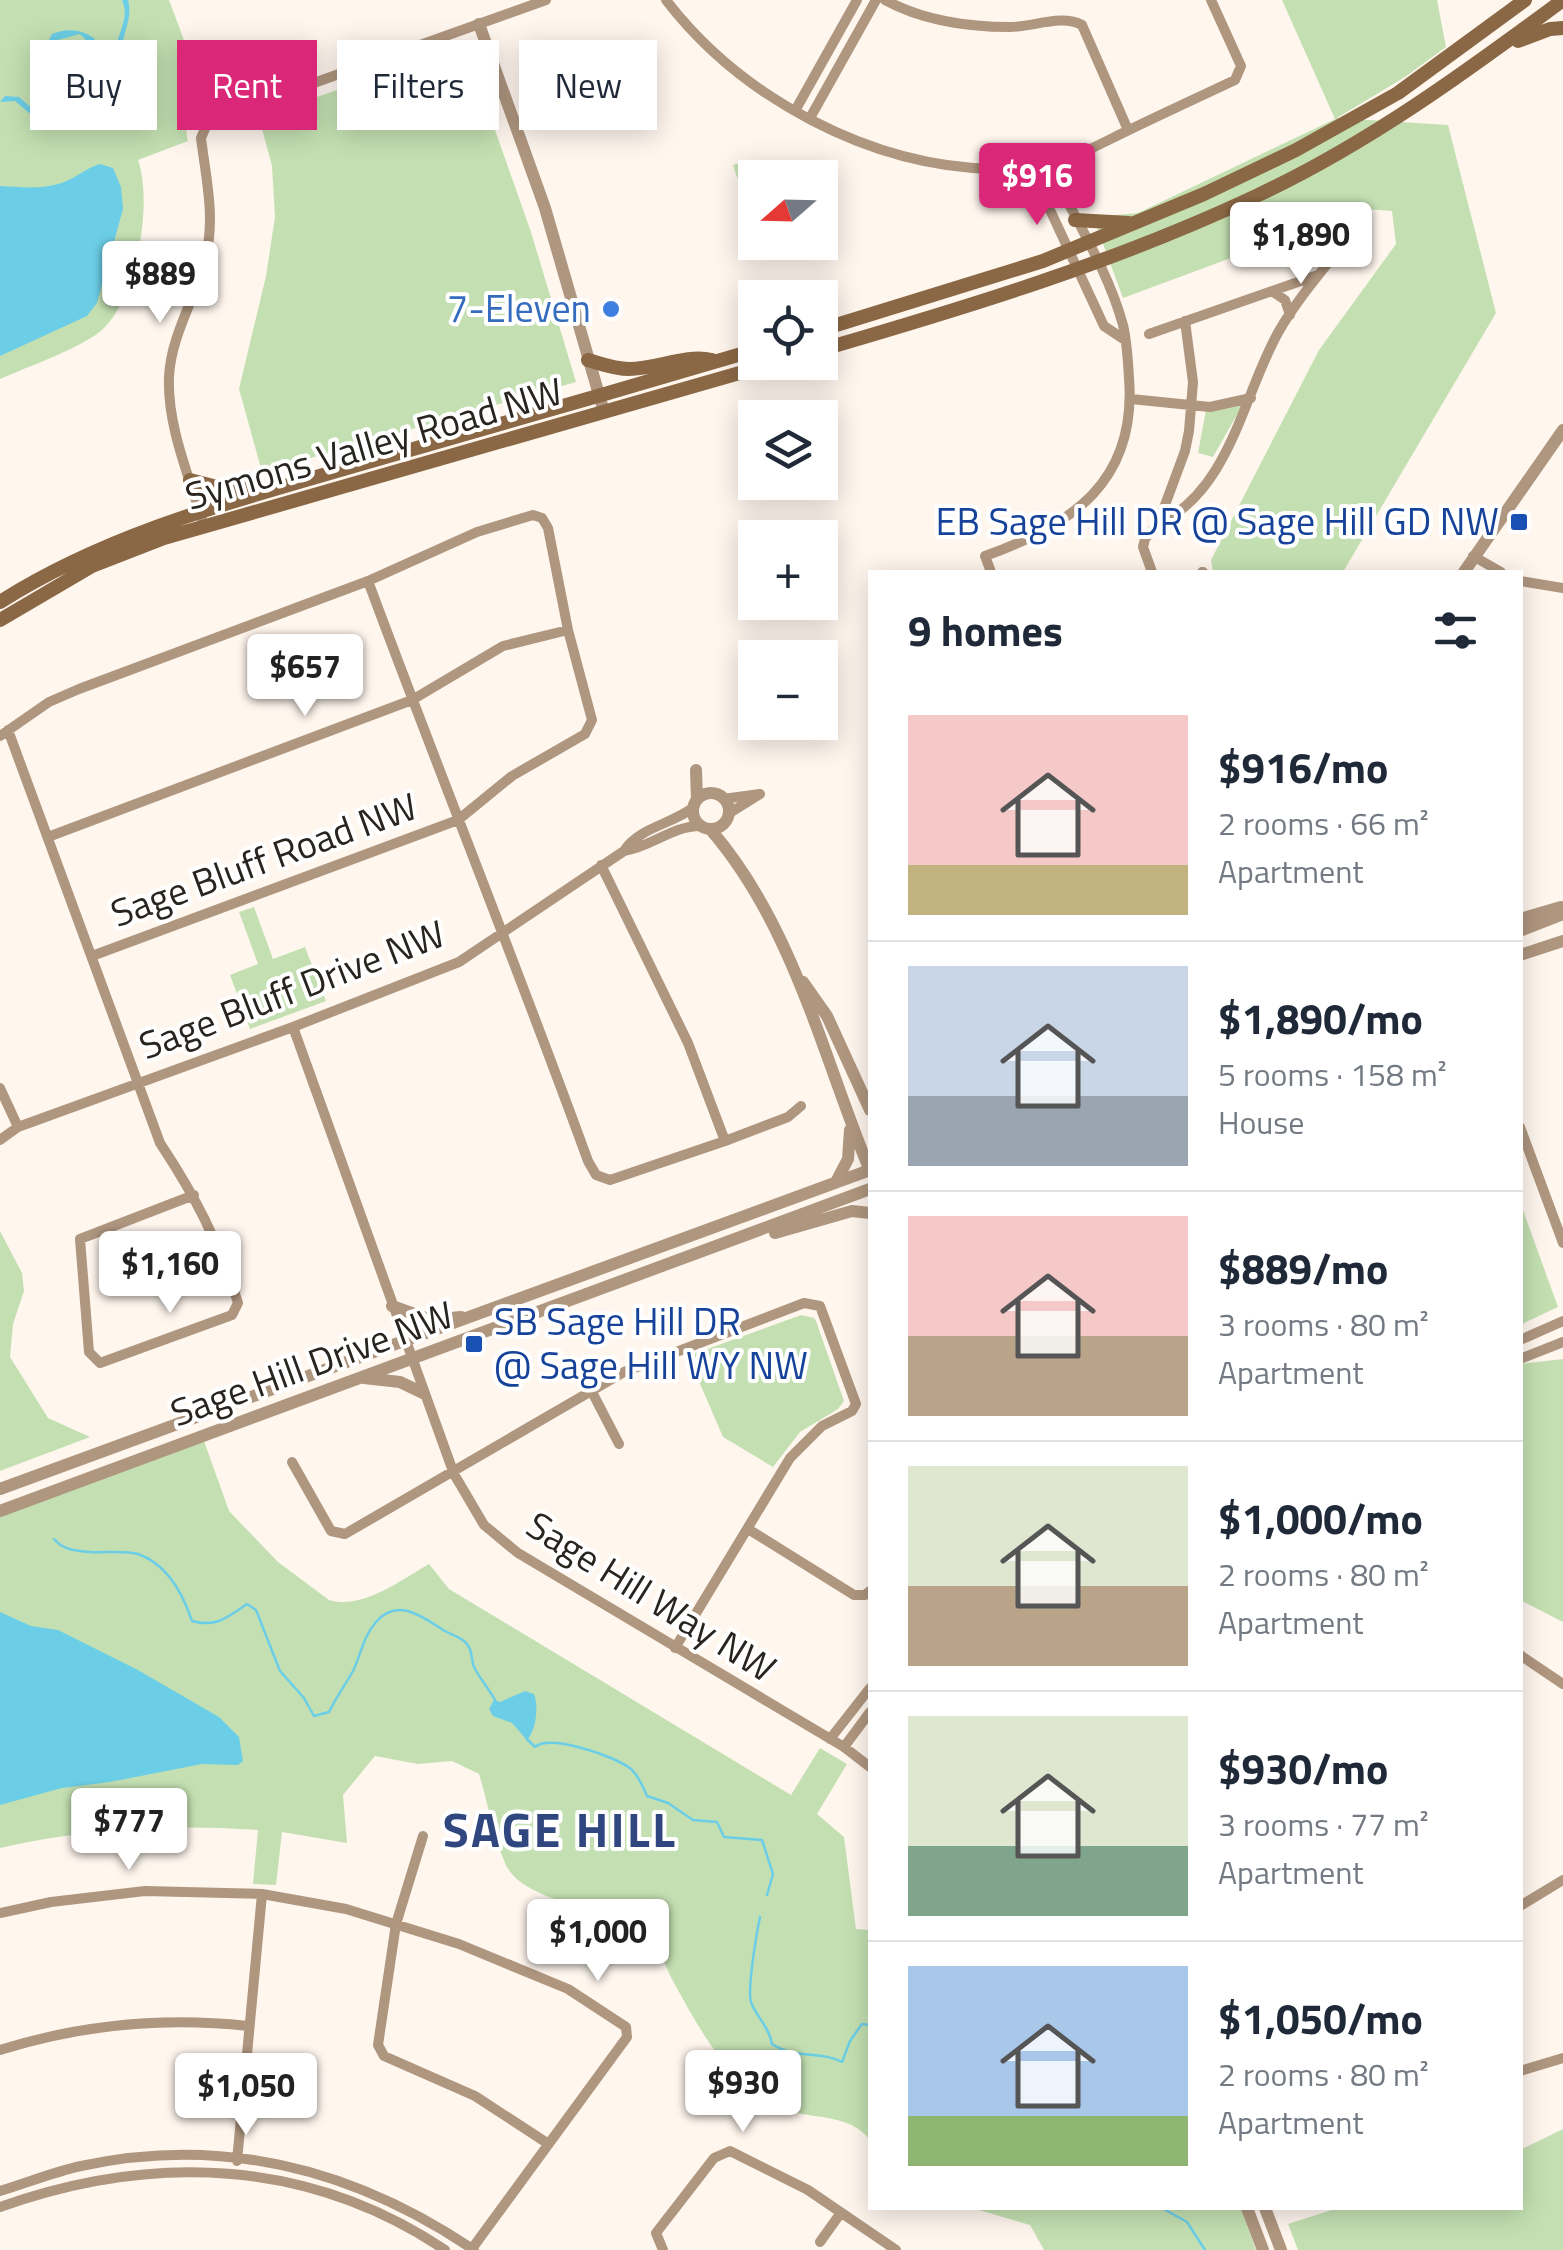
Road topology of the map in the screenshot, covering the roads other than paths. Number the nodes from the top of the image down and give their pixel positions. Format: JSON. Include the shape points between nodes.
{"nodes":[{"id":1,"x":546,"y":0,"type":"edge"},
{"id":2,"x":666,"y":0,"type":"edge"},
{"id":3,"x":857,"y":0,"type":"edge"},
{"id":4,"x":876,"y":0,"type":"edge"},
{"id":5,"x":885,"y":0,"type":"edge"},
{"id":6,"x":1210,"y":0,"type":"edge"},
{"id":7,"x":1524,"y":0,"type":"edge"},
{"id":8,"x":1562,"y":1,"type":"edge"},
{"id":9,"x":479,"y":24,"type":"junction"},
{"id":10,"x":1563,"y":28,"type":"edge"},
{"id":11,"x":1503,"y":46,"type":"junction"},
{"id":12,"x":796,"y":110,"type":"junction"},
{"id":13,"x":810,"y":118,"type":"junction"},
{"id":14,"x":1128,"y":130,"type":"junction"},
{"id":15,"x":1049,"y":165,"type":"junction"},
{"id":16,"x":1031,"y":169,"type":"junction"},
{"id":17,"x":1075,"y":220,"type":"junction"},
{"id":18,"x":1140,"y":223,"type":"junction"},
{"id":19,"x":1358,"y":224,"type":"dead end"},
{"id":20,"x":1087,"y":243,"type":"junction"},
{"id":21,"x":1070,"y":250,"type":"junction"},
{"id":22,"x":1096,"y":263,"type":"junction"},
{"id":23,"x":1080,"y":269,"type":"junction"},
{"id":24,"x":1318,"y":274,"type":"junction"},
{"id":25,"x":1272,"y":292,"type":"junction"},
{"id":26,"x":1290,"y":315,"type":"junction"},
{"id":27,"x":1185,"y":321,"type":"junction"},
{"id":28,"x":838,"y":324,"type":"edge"},
{"id":29,"x":1149,"y":334,"type":"dead end"},
{"id":30,"x":1126,"y":340,"type":"junction"},
{"id":31,"x":838,"y":344,"type":"edge"},
{"id":32,"x":738,"y":355,"type":"edge"},
{"id":33,"x":588,"y":360,"type":"junction"},
{"id":34,"x":718,"y":361,"type":"junction"},
{"id":35,"x":738,"y":372,"type":"edge"},
{"id":36,"x":1251,"y":398,"type":"junction"},
{"id":37,"x":1130,"y":400,"type":"junction"},
{"id":38,"x":1192,"y":404,"type":"junction"},
{"id":39,"x":601,"y":405,"type":"junction"},
{"id":40,"x":1563,"y":430,"type":"edge"},
{"id":41,"x":190,"y":480,"type":"junction"},
{"id":42,"x":274,"y":489,"type":"junction"},
{"id":43,"x":202,"y":518,"type":"junction"},
{"id":44,"x":1158,"y":524,"type":"junction"},
{"id":45,"x":1474,"y":556,"type":"junction"},
{"id":46,"x":990,"y":570,"type":"edge"},
{"id":47,"x":1151,"y":570,"type":"edge"},
{"id":48,"x":1465,"y":570,"type":"edge"},
{"id":49,"x":1497,"y":570,"type":"edge"},
{"id":50,"x":368,"y":580,"type":"junction"},
{"id":51,"x":1523,"y":581,"type":"edge"},
{"id":52,"x":1563,"y":588,"type":"edge"},
{"id":53,"x":0,"y":602,"type":"edge"},
{"id":54,"x":0,"y":620,"type":"edge"},
{"id":55,"x":568,"y":630,"type":"junction"},
{"id":56,"x":412,"y":700,"type":"junction"},
{"id":57,"x":4,"y":733,"type":"edge"},
{"id":58,"x":718,"y":796,"type":"junction"},
{"id":59,"x":696,"y":803,"type":"junction"},
{"id":60,"x":727,"y":817,"type":"junction"},
{"id":61,"x":458,"y":820,"type":"junction"},
{"id":62,"x":705,"y":827,"type":"junction"},
{"id":63,"x":48,"y":837,"type":"junction"},
{"id":64,"x":624,"y":850,"type":"junction"},
{"id":65,"x":738,"y":862,"type":"junction"},
{"id":66,"x":601,"y":865,"type":"junction"},
{"id":67,"x":1563,"y":906,"type":"edge"},
{"id":68,"x":1563,"y":914,"type":"edge"},
{"id":69,"x":1523,"y":918,"type":"edge"},
{"id":70,"x":1523,"y":930,"type":"edge"},
{"id":71,"x":505,"y":933,"type":"junction"},
{"id":72,"x":1559,"y":941,"type":"edge"},
{"id":73,"x":1523,"y":954,"type":"edge"},
{"id":74,"x":92,"y":956,"type":"junction"},
{"id":75,"x":793,"y":968,"type":"junction"},
{"id":76,"x":293,"y":1027,"type":"junction"},
{"id":77,"x":138,"y":1082,"type":"junction"},
{"id":78,"x":0,"y":1088,"type":"edge"},
{"id":79,"x":801,"y":1106,"type":"dead end"},
{"id":80,"x":868,"y":1106,"type":"edge"},
{"id":81,"x":850,"y":1122,"type":"junction"},
{"id":82,"x":18,"y":1127,"type":"junction"},
{"id":83,"x":1523,"y":1136,"type":"edge"},
{"id":84,"x":0,"y":1140,"type":"edge"},
{"id":85,"x":725,"y":1142,"type":"junction"},
{"id":86,"x":868,"y":1166,"type":"edge"},
{"id":87,"x":868,"y":1172,"type":"edge"},
{"id":88,"x":835,"y":1184,"type":"junction"},
{"id":89,"x":868,"y":1190,"type":"edge"},
{"id":90,"x":194,"y":1194,"type":"junction"},
{"id":91,"x":868,"y":1213,"type":"edge"},
{"id":92,"x":748,"y":1236,"type":"junction"},
{"id":93,"x":1563,"y":1243,"type":"edge"},
{"id":94,"x":392,"y":1306,"type":"junction"},
{"id":95,"x":484,"y":1314,"type":"junction"},
{"id":96,"x":1563,"y":1321,"type":"edge"},
{"id":97,"x":1523,"y":1339,"type":"edge"},
{"id":98,"x":1563,"y":1342,"type":"edge"},
{"id":99,"x":405,"y":1343,"type":"junction"},
{"id":100,"x":1523,"y":1358,"type":"edge"},
{"id":101,"x":410,"y":1359,"type":"junction"},
{"id":102,"x":362,"y":1378,"type":"junction"},
{"id":103,"x":591,"y":1390,"type":"junction"},
{"id":104,"x":423,"y":1392,"type":"junction"},
{"id":105,"x":619,"y":1444,"type":"dead end"},
{"id":106,"x":292,"y":1462,"type":"dead end"},
{"id":107,"x":454,"y":1474,"type":"junction"},
{"id":108,"x":0,"y":1489,"type":"edge"},
{"id":109,"x":0,"y":1511,"type":"edge"},
{"id":110,"x":748,"y":1529,"type":"junction"},
{"id":111,"x":868,"y":1594,"type":"edge"},
{"id":112,"x":675,"y":1648,"type":"junction"},
{"id":113,"x":1523,"y":1657,"type":"edge"},
{"id":114,"x":1563,"y":1684,"type":"edge"},
{"id":115,"x":868,"y":1691,"type":"edge"},
{"id":116,"x":868,"y":1715,"type":"edge"},
{"id":117,"x":830,"y":1739,"type":"junction"},
{"id":118,"x":844,"y":1747,"type":"junction"},
{"id":119,"x":868,"y":1765,"type":"edge"},
{"id":120,"x":423,"y":1836,"type":"dead end"},
{"id":121,"x":1563,"y":1880,"type":"edge"},
{"id":122,"x":262,"y":1894,"type":"junction"},
{"id":123,"x":1523,"y":1904,"type":"edge"},
{"id":124,"x":0,"y":1913,"type":"edge"},
{"id":125,"x":396,"y":1924,"type":"junction"},
{"id":126,"x":248,"y":2026,"type":"junction"},
{"id":127,"x":0,"y":2050,"type":"edge"},
{"id":128,"x":1563,"y":2058,"type":"edge"},
{"id":129,"x":1523,"y":2070,"type":"edge"},
{"id":130,"x":546,"y":2143,"type":"junction"},
{"id":131,"x":238,"y":2156,"type":"junction"},
{"id":132,"x":236,"y":2172,"type":"junction"},
{"id":133,"x":0,"y":2191,"type":"edge"},
{"id":134,"x":0,"y":2207,"type":"edge"},
{"id":135,"x":1249,"y":2210,"type":"edge"},
{"id":136,"x":1267,"y":2210,"type":"edge"},
{"id":137,"x":840,"y":2214,"type":"junction"},
{"id":138,"x":820,"y":2242,"type":"dead end"},
{"id":139,"x":445,"y":2250,"type":"edge"},
{"id":140,"x":472,"y":2250,"type":"edge"},
{"id":141,"x":663,"y":2250,"type":"edge"},
{"id":142,"x":896,"y":2250,"type":"edge"},
{"id":143,"x":1263,"y":2250,"type":"edge"},
{"id":144,"x":1281,"y":2250,"type":"edge"}],
"edges":[{"from":1,"to":9,"type":"street"},
{"from":2,"to":12,"type":"street","via":[[725,62]]},
{"from":3,"to":12,"type":"street"},
{"from":4,"to":13,"type":"street"},
{"from":5,"to":14,"type":"street","via":[[974,25],[1082,24]]},
{"from":6,"to":14,"type":"street","via":[[1241,66],[1235,80]]},
{"from":7,"to":18,"type":"main road","via":[[1398,93],[1296,150]]},
{"from":8,"to":11,"type":"main road"},
{"from":9,"to":33,"type":"street","via":[[544,208]]},
{"from":9,"to":41,"type":"street","via":[[216,118],[204,128],[208,250],[169,376]]},
{"from":10,"to":11,"type":"main road"},
{"from":11,"to":22,"type":"main road","via":[[1305,170]]},
{"from":12,"to":13,"type":"street"},
{"from":13,"to":16,"type":"street","via":[[926,161]]},
{"from":14,"to":15,"type":"street"},
{"from":15,"to":16,"type":"street"},
{"from":15,"to":17,"type":"street"},
{"from":16,"to":21,"type":"street"},
{"from":17,"to":18,"type":"main road"},
{"from":17,"to":20,"type":"street"},
{"from":18,"to":20,"type":"main road"},
{"from":19,"to":24,"type":"street"},
{"from":20,"to":21,"type":"main road"},
{"from":20,"to":22,"type":"street"},
{"from":21,"to":23,"type":"street"},
{"from":21,"to":28,"type":"main road"},
{"from":22,"to":23,"type":"main road"},
{"from":22,"to":30,"type":"street"},
{"from":23,"to":30,"type":"street","via":[[1104,326]]},
{"from":23,"to":31,"type":"main road"},
{"from":24,"to":25,"type":"street"},
{"from":24,"to":26,"type":"street"},
{"from":25,"to":26,"type":"street","via":[[1285,300]]},
{"from":25,"to":27,"type":"street"},
{"from":26,"to":36,"type":"street"},
{"from":27,"to":29,"type":"street"},
{"from":27,"to":38,"type":"street"},
{"from":30,"to":37,"type":"street"},
{"from":32,"to":34,"type":"main road","name":"Symons Valley Road NW"},
{"from":33,"to":34,"type":"main road","via":[[632,369],[700,357]]},
{"from":33,"to":39,"type":"street"},
{"from":34,"to":39,"type":"main road","name":"Symons Valley Road NW"},
{"from":35,"to":39,"type":"main road","name":"Symons Valley Road NW"},
{"from":36,"to":38,"type":"street"},
{"from":36,"to":44,"type":"street","via":[[1192,502]]},
{"from":37,"to":38,"type":"street"},
{"from":37,"to":46,"type":"street","via":[[1108,477],[1053,528],[985,556]]},
{"from":38,"to":44,"type":"street","via":[[1185,451]]},
{"from":39,"to":42,"type":"main road","name":"Symons Valley Road NW"},
{"from":39,"to":43,"type":"main road","name":"Symons Valley Road NW"},
{"from":40,"to":45,"type":"street"},
{"from":41,"to":42,"type":"main road"},
{"from":41,"to":43,"type":"street"},
{"from":42,"to":43,"type":"main road","name":"Symons Valley Road NW"},
{"from":43,"to":53,"type":"main road","name":"Symons Valley Road NW","via":[[97,550]]},
{"from":43,"to":54,"type":"main road","name":"Symons Valley Road NW","via":[[92,566]]},
{"from":44,"to":47,"type":"street","via":[[1143,548]]},
{"from":45,"to":48,"type":"street"},
{"from":45,"to":49,"type":"street"},
{"from":50,"to":55,"type":"street","name":"Sage Bluff Road NW","via":[[448,543],[533,515],[548,528]]},
{"from":50,"to":56,"type":"street"},
{"from":50,"to":57,"type":"street","via":[[79,688]]},
{"from":51,"to":52,"type":"street"},
{"from":55,"to":56,"type":"street","via":[[503,646]]},
{"from":55,"to":61,"type":"street","name":"Sage Bluff Road NW","via":[[592,720],[586,734],[512,776]]},
{"from":56,"to":61,"type":"street"},
{"from":56,"to":63,"type":"street"},
{"from":57,"to":63,"type":"street"},
{"from":58,"to":59,"type":"street"},
{"from":58,"to":59,"type":"street","via":[[696,770]]},
{"from":58,"to":60,"type":"street"},
{"from":58,"to":60,"type":"street","via":[[760,794]]},
{"from":59,"to":62,"type":"street","via":[[694,817]]},
{"from":59,"to":64,"type":"street","name":"Sage Bluff Drive NW"},
{"from":60,"to":62,"type":"street","via":[[719,827]]},
{"from":60,"to":65,"type":"street"},
{"from":61,"to":71,"type":"street"},
{"from":61,"to":74,"type":"street","name":"Sage Bluff Road NW"},
{"from":62,"to":64,"type":"street","name":"Sage Bluff Drive NW","via":[[682,828]]},
{"from":62,"to":65,"type":"street"},
{"from":63,"to":74,"type":"street"},
{"from":64,"to":66,"type":"street","name":"Sage Bluff Drive NW"},
{"from":65,"to":75,"type":"street"},
{"from":66,"to":71,"type":"street","name":"Sage Bluff Drive NW"},
{"from":66,"to":85,"type":"street","via":[[681,1027]]},
{"from":67,"to":69,"type":"street"},
{"from":68,"to":70,"type":"street"},
{"from":71,"to":76,"type":"street","name":"Sage Bluff Drive NW","via":[[459,962]]},
{"from":71,"to":85,"type":"street","via":[[596,1175],[610,1180]]},
{"from":72,"to":73,"type":"street"},
{"from":74,"to":77,"type":"street"},
{"from":75,"to":80,"type":"street","via":[[827,1016]]},
{"from":75,"to":81,"type":"street"},
{"from":76,"to":77,"type":"street","name":"Sage Bluff Drive NW"},
{"from":76,"to":94,"type":"street","name":"Sage Hill Way NW"},
{"from":77,"to":82,"type":"street","name":"Sage Bluff Drive NW"},
{"from":77,"to":90,"type":"street","via":[[160,1143]]},
{"from":78,"to":82,"type":"street"},
{"from":79,"to":85,"type":"street"},
{"from":81,"to":86,"type":"street"},
{"from":81,"to":88,"type":"street","via":[[848,1159]]},
{"from":82,"to":84,"type":"street","name":"Sage Bluff Drive NW"},
{"from":83,"to":93,"type":"street"},
{"from":87,"to":88,"type":"street","name":"Sage Hill Drive NW"},
{"from":88,"to":95,"type":"street","name":"Sage Hill Drive NW"},
{"from":89,"to":92,"type":"street","name":"Sage Hill Drive NW"},
{"from":90,"to":90,"type":"street","via":[[222,1250],[238,1303],[232,1315],[100,1363],[89,1352],[80,1239]]},
{"from":91,"to":92,"type":"street"},
{"from":92,"to":101,"type":"street","name":"Sage Hill Drive NW"},
{"from":94,"to":95,"type":"street","via":[[431,1320]]},
{"from":94,"to":99,"type":"street","name":"Sage Hill Way NW"},
{"from":95,"to":99,"type":"street","name":"Sage Hill Drive NW"},
{"from":96,"to":97,"type":"street"},
{"from":98,"to":100,"type":"street"},
{"from":99,"to":101,"type":"street","name":"Sage Hill Way NW"},
{"from":99,"to":108,"type":"street","name":"Sage Hill Drive NW"},
{"from":101,"to":102,"type":"street","name":"Sage Hill Drive NW"},
{"from":101,"to":104,"type":"street","name":"Sage Hill Way NW"},
{"from":102,"to":104,"type":"street"},
{"from":102,"to":109,"type":"street","name":"Sage Hill Drive NW"},
{"from":103,"to":105,"type":"street"},
{"from":103,"to":107,"type":"street"},
{"from":103,"to":110,"type":"street","via":[[786,1310],[820,1306],[856,1404],[798,1448]]},
{"from":104,"to":107,"type":"street","name":"Sage Hill Way NW"},
{"from":106,"to":107,"type":"street","via":[[331,1531],[345,1534]]},
{"from":107,"to":112,"type":"street","name":"Sage Hill Way NW","via":[[484,1525],[518,1554]]},
{"from":110,"to":111,"type":"street","via":[[854,1595]]},
{"from":110,"to":112,"type":"street"},
{"from":112,"to":117,"type":"street","name":"Sage Hill Way NW"},
{"from":113,"to":114,"type":"street"},
{"from":115,"to":117,"type":"street"},
{"from":116,"to":118,"type":"street"},
{"from":117,"to":118,"type":"street","name":"Sage Hill Way NW"},
{"from":118,"to":119,"type":"street","name":"Sage Hill Way NW"},
{"from":120,"to":125,"type":"street"},
{"from":121,"to":123,"type":"street"},
{"from":122,"to":124,"type":"street","via":[[144,1891]]},
{"from":122,"to":125,"type":"street"},
{"from":122,"to":126,"type":"street"},
{"from":125,"to":130,"type":"street","via":[[378,2045],[384,2056],[475,2096]]},
{"from":125,"to":130,"type":"street","via":[[568,1989],[626,2027],[626,2037]]},
{"from":126,"to":127,"type":"street","via":[[105,2027]]},
{"from":126,"to":131,"type":"street"},
{"from":128,"to":129,"type":"street"},
{"from":130,"to":140,"type":"street"},
{"from":131,"to":132,"type":"street"},
{"from":131,"to":133,"type":"street","via":[[111,2160]]},
{"from":131,"to":140,"type":"street","via":[[345,2181],[404,2207]]},
{"from":132,"to":134,"type":"street","via":[[82,2182]]},
{"from":132,"to":139,"type":"street","via":[[357,2203]]},
{"from":135,"to":143,"type":"street"},
{"from":136,"to":144,"type":"street"},
{"from":137,"to":138,"type":"street"},
{"from":137,"to":141,"type":"street","via":[[730,2151],[714,2158],[656,2233]]},
{"from":137,"to":142,"type":"street"}]}
